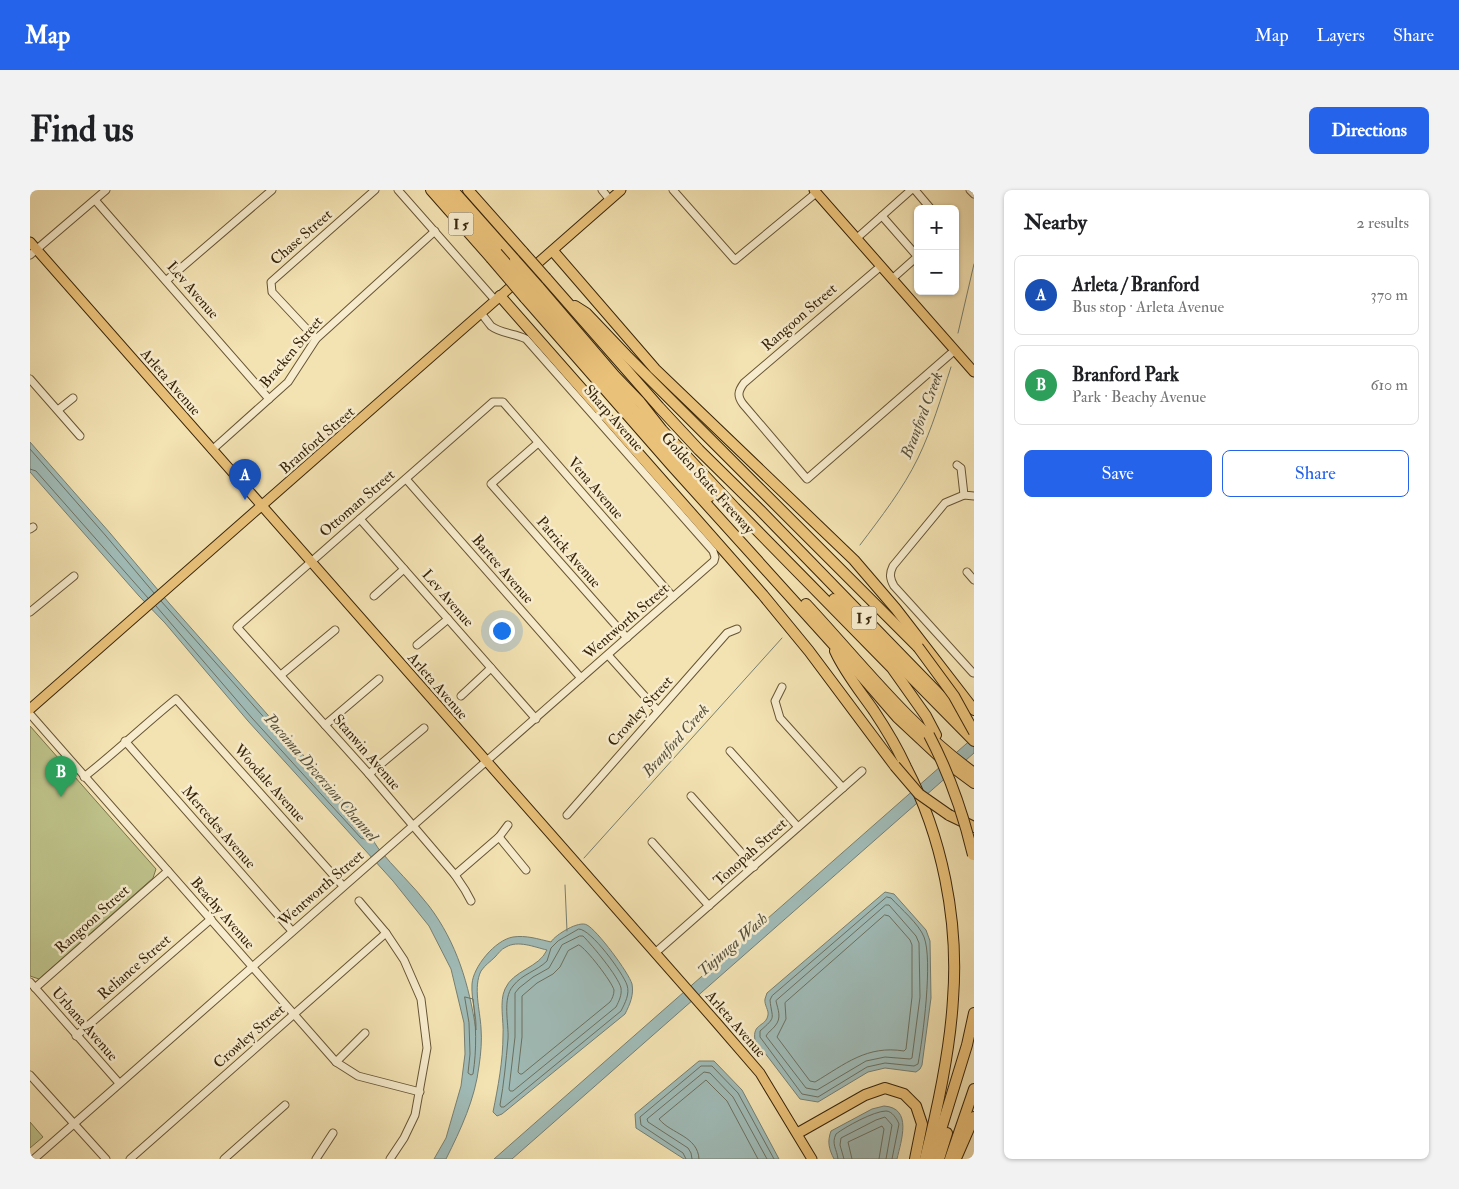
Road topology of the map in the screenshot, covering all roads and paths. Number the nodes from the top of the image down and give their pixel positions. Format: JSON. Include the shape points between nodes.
{"nodes":[{"id":1,"x":106,"y":190,"type":"edge"},
{"id":2,"x":272,"y":190,"type":"edge"},
{"id":3,"x":375,"y":190,"type":"edge"},
{"id":4,"x":398,"y":190,"type":"edge"},
{"id":5,"x":432,"y":190,"type":"edge"},
{"id":6,"x":442,"y":190,"type":"edge"},
{"id":7,"x":453,"y":190,"type":"edge"},
{"id":8,"x":468,"y":190,"type":"edge"},
{"id":9,"x":602,"y":190,"type":"edge"},
{"id":10,"x":621,"y":190,"type":"edge"},
{"id":11,"x":673,"y":190,"type":"edge"},
{"id":12,"x":911,"y":190,"type":"edge"},
{"id":13,"x":915,"y":190,"type":"edge"},
{"id":14,"x":970,"y":190,"type":"edge"},
{"id":15,"x":815,"y":191,"type":"edge"},
{"id":16,"x":974,"y":194,"type":"edge"},
{"id":17,"x":95,"y":200,"type":"junction"},
{"id":18,"x":610,"y":200,"type":"junction"},
{"id":19,"x":928,"y":205,"type":"edge"},
{"id":20,"x":882,"y":216,"type":"junction"},
{"id":21,"x":435,"y":231,"type":"junction"},
{"id":22,"x":857,"y":238,"type":"junction"},
{"id":23,"x":32,"y":248,"type":"edge"},
{"id":24,"x":553,"y":252,"type":"junction"},
{"id":25,"x":914,"y":252,"type":"edge"},
{"id":26,"x":494,"y":256,"type":"junction"},
{"id":27,"x":914,"y":260,"type":"edge"},
{"id":28,"x":881,"y":266,"type":"junction"},
{"id":29,"x":892,"y":279,"type":"junction"},
{"id":30,"x":167,"y":280,"type":"junction"},
{"id":31,"x":531,"y":292,"type":"junction"},
{"id":32,"x":498,"y":298,"type":"junction"},
{"id":33,"x":565,"y":300,"type":"junction"},
{"id":34,"x":481,"y":313,"type":"junction"},
{"id":35,"x":316,"y":339,"type":"junction"},
{"id":36,"x":955,"y":350,"type":"junction"},
{"id":37,"x":974,"y":372,"type":"edge"},
{"id":38,"x":30,"y":379,"type":"edge"},
{"id":39,"x":73,"y":398,"type":"dead end"},
{"id":40,"x":269,"y":399,"type":"junction"},
{"id":41,"x":497,"y":401,"type":"joint"},
{"id":42,"x":58,"y":410,"type":"junction"},
{"id":43,"x":655,"y":420,"type":"junction"},
{"id":44,"x":80,"y":436,"type":"dead end"},
{"id":45,"x":538,"y":443,"type":"junction"},
{"id":46,"x":212,"y":450,"type":"junction"},
{"id":47,"x":957,"y":464,"type":"dead end"},
{"id":48,"x":688,"y":472,"type":"junction"},
{"id":49,"x":406,"y":479,"type":"junction"},
{"id":50,"x":964,"y":495,"type":"junction"},
{"id":51,"x":974,"y":496,"type":"edge"},
{"id":52,"x":262,"y":506,"type":"junction"},
{"id":53,"x":360,"y":519,"type":"junction"},
{"id":54,"x":715,"y":557,"type":"joint"},
{"id":55,"x":311,"y":562,"type":"junction"},
{"id":56,"x":404,"y":569,"type":"junction"},
{"id":57,"x":968,"y":572,"type":"dead end"},
{"id":58,"x":74,"y":576,"type":"dead end"},
{"id":59,"x":974,"y":580,"type":"edge"},
{"id":60,"x":374,"y":596,"type":"dead end"},
{"id":61,"x":673,"y":597,"type":"junction"},
{"id":62,"x":30,"y":612,"type":"edge"},
{"id":63,"x":448,"y":619,"type":"junction"},
{"id":64,"x":237,"y":627,"type":"joint"},
{"id":65,"x":737,"y":628,"type":"dead end"},
{"id":66,"x":335,"y":630,"type":"dead end"},
{"id":67,"x":627,"y":638,"type":"junction"},
{"id":68,"x":830,"y":641,"type":"junction"},
{"id":69,"x":417,"y":645,"type":"dead end"},
{"id":70,"x":608,"y":655,"type":"junction"},
{"id":71,"x":491,"y":668,"type":"junction"},
{"id":72,"x":974,"y":673,"type":"edge"},
{"id":73,"x":281,"y":675,"type":"junction"},
{"id":74,"x":581,"y":678,"type":"junction"},
{"id":75,"x":379,"y":679,"type":"dead end"},
{"id":76,"x":782,"y":687,"type":"dead end"},
{"id":77,"x":461,"y":696,"type":"dead end"},
{"id":78,"x":30,"y":709,"type":"edge"},
{"id":79,"x":974,"y":710,"type":"edge"},
{"id":80,"x":658,"y":711,"type":"junction"},
{"id":81,"x":30,"y":714,"type":"edge"},
{"id":82,"x":536,"y":719,"type":"junction"},
{"id":83,"x":326,"y":725,"type":"junction"},
{"id":84,"x":424,"y":728,"type":"dead end"},
{"id":85,"x":970,"y":729,"type":"edge"},
{"id":86,"x":932,"y":735,"type":"junction"},
{"id":87,"x":974,"y":741,"type":"edge"},
{"id":88,"x":125,"y":742,"type":"junction"},
{"id":89,"x":730,"y":751,"type":"dead end"},
{"id":90,"x":946,"y":756,"type":"junction"},
{"id":91,"x":486,"y":761,"type":"junction"},
{"id":92,"x":962,"y":769,"type":"junction"},
{"id":93,"x":862,"y":771,"type":"dead end"},
{"id":94,"x":974,"y":773,"type":"edge"},
{"id":95,"x":369,"y":774,"type":"junction"},
{"id":96,"x":84,"y":776,"type":"junction"},
{"id":97,"x":974,"y":783,"type":"edge"},
{"id":98,"x":843,"y":788,"type":"junction"},
{"id":99,"x":691,"y":796,"type":"dead end"},
{"id":100,"x":567,"y":815,"type":"dead end"},
{"id":101,"x":412,"y":826,"type":"junction"},
{"id":102,"x":508,"y":826,"type":"dead end"},
{"id":103,"x":974,"y":826,"type":"edge"},
{"id":104,"x":798,"y":827,"type":"junction"},
{"id":105,"x":974,"y":831,"type":"edge"},
{"id":106,"x":498,"y":837,"type":"junction"},
{"id":107,"x":652,"y":842,"type":"dead end"},
{"id":108,"x":974,"y":858,"type":"edge"},
{"id":109,"x":754,"y":867,"type":"junction"},
{"id":110,"x":526,"y":870,"type":"dead end"},
{"id":111,"x":168,"y":871,"type":"junction"},
{"id":112,"x":455,"y":875,"type":"junction"},
{"id":113,"x":343,"y":886,"type":"junction"},
{"id":114,"x":359,"y":901,"type":"dead end"},
{"id":115,"x":471,"y":901,"type":"dead end"},
{"id":116,"x":709,"y":906,"type":"junction"},
{"id":117,"x":210,"y":919,"type":"junction"},
{"id":118,"x":292,"y":931,"type":"junction"},
{"id":119,"x":386,"y":933,"type":"junction"},
{"id":120,"x":655,"y":953,"type":"junction"},
{"id":121,"x":252,"y":967,"type":"junction"},
{"id":122,"x":33,"y":985,"type":"edge"},
{"id":123,"x":974,"y":1013,"type":"edge"},
{"id":124,"x":294,"y":1014,"type":"junction"},
{"id":125,"x":365,"y":1032,"type":"dead end"},
{"id":126,"x":76,"y":1036,"type":"junction"},
{"id":127,"x":974,"y":1043,"type":"edge"},
{"id":128,"x":336,"y":1062,"type":"junction"},
{"id":129,"x":30,"y":1075,"type":"edge"},
{"id":130,"x":119,"y":1083,"type":"junction"},
{"id":131,"x":974,"y":1089,"type":"edge"},
{"id":132,"x":420,"y":1092,"type":"junction"},
{"id":133,"x":285,"y":1105,"type":"dead end"},
{"id":134,"x":974,"y":1117,"type":"edge"},
{"id":135,"x":74,"y":1124,"type":"junction"},
{"id":136,"x":333,"y":1133,"type":"dead end"},
{"id":137,"x":798,"y":1133,"type":"junction"},
{"id":138,"x":34,"y":1159,"type":"edge"},
{"id":139,"x":106,"y":1159,"type":"edge"},
{"id":140,"x":130,"y":1159,"type":"edge"},
{"id":141,"x":224,"y":1159,"type":"edge"},
{"id":142,"x":316,"y":1159,"type":"edge"},
{"id":143,"x":390,"y":1159,"type":"edge"},
{"id":144,"x":812,"y":1159,"type":"edge"},
{"id":145,"x":915,"y":1159,"type":"edge"},
{"id":146,"x":925,"y":1159,"type":"edge"},
{"id":147,"x":932,"y":1159,"type":"edge"},
{"id":148,"x":939,"y":1159,"type":"edge"},
{"id":149,"x":950,"y":1159,"type":"edge"},
{"id":150,"x":956,"y":1159,"type":"edge"}],
"edges":[{"from":1,"to":17,"type":"street"},
{"from":2,"to":30,"type":"street"},
{"from":3,"to":35,"type":"street","name":"Chase Street","via":[[271,282],[272,292]]},
{"from":4,"to":21,"type":"street"},
{"from":5,"to":26,"type":"highway","name":"Golden State Freeway","number":"I 5"},
{"from":6,"to":26,"type":"highway"},
{"from":7,"to":31,"type":"highway","bridge":true,"via":[[515,260]]},
{"from":8,"to":33,"type":"highway","name":"Golden State Freeway","number":"I 5","bridge":true},
{"from":9,"to":18,"type":"street"},
{"from":10,"to":18,"type":"main road","name":"Branford Street"},
{"from":11,"to":15,"type":"street","via":[[735,260]]},
{"from":12,"to":20,"type":"street"},
{"from":13,"to":19,"type":"street"},
{"from":14,"to":16,"type":"street"},
{"from":15,"to":22,"type":"main road"},
{"from":17,"to":23,"type":"street"},
{"from":17,"to":30,"type":"street","name":"Lev Avenue"},
{"from":18,"to":24,"type":"main road","name":"Branford Street"},
{"from":20,"to":22,"type":"street"},
{"from":20,"to":25,"type":"street"},
{"from":21,"to":32,"type":"street"},
{"from":21,"to":35,"type":"street","name":"Bracken Street"},
{"from":22,"to":28,"type":"main road"},
{"from":23,"to":46,"type":"main road","name":"Arleta Avenue"},
{"from":24,"to":32,"type":"main road","name":"Branford Street"},
{"from":24,"to":79,"type":"highway","via":[[655,369],[854,560]]},
{"from":26,"to":31,"type":"highway","name":"Golden State Freeway","number":"I 5","bridge":true},
{"from":27,"to":29,"type":"street"},
{"from":28,"to":29,"type":"main road"},
{"from":28,"to":36,"type":"street","name":"Rangoon Street","via":[[744,383],[738,393],[743,404],[807,479]]},
{"from":29,"to":36,"type":"main road"},
{"from":30,"to":40,"type":"street","name":"Lev Avenue"},
{"from":31,"to":43,"type":"highway"},
{"from":31,"to":48,"type":"highway"},
{"from":31,"to":68,"type":"highway","name":"Golden State Freeway","number":"I 5","via":[[672,466]]},
{"from":32,"to":34,"type":"main road","name":"Branford Street"},
{"from":32,"to":103,"type":"highway","bridge":true,"via":[[763,596],[919,794],[950,815]]},
{"from":33,"to":85,"type":"highway","name":"Golden State Freeway","number":"I 5","via":[[658,407]]},
{"from":33,"to":85,"type":"highway","bridge":true,"via":[[586,313],[918,647],[954,696]]},
{"from":34,"to":52,"type":"main road","name":"Branford Street"},
{"from":34,"to":54,"type":"street","name":"Sharp Avenue","via":[[491,326],[526,339],[698,533]]},
{"from":35,"to":40,"type":"street","name":"Bracken Street","via":[[288,382]]},
{"from":36,"to":37,"type":"main road"},
{"from":38,"to":42,"type":"street"},
{"from":39,"to":42,"type":"street"},
{"from":40,"to":46,"type":"street","name":"Bracken Street"},
{"from":41,"to":45,"type":"street","name":"Vena Avenue","via":[[503,402]]},
{"from":41,"to":49,"type":"street","name":"Ottoman Street"},
{"from":42,"to":44,"type":"street"},
{"from":43,"to":85,"type":"highway"},
{"from":43,"to":86,"type":"highway","via":[[735,508],[892,668],[926,716]]},
{"from":45,"to":61,"type":"street","name":"Vena Avenue"},
{"from":45,"to":67,"type":"street","name":"Patrick Avenue","via":[[491,484]]},
{"from":46,"to":52,"type":"main road","name":"Arleta Avenue"},
{"from":47,"to":50,"type":"street","via":[[961,468]]},
{"from":48,"to":86,"type":"highway","via":[[887,672]]},
{"from":48,"to":90,"type":"highway"},
{"from":49,"to":53,"type":"street","name":"Ottoman Street"},
{"from":49,"to":74,"type":"street","name":"Bartee Avenue"},
{"from":50,"to":51,"type":"street"},
{"from":50,"to":72,"type":"street","via":[[945,503],[893,566],[890,579]]},
{"from":52,"to":55,"type":"main road","name":"Arleta Avenue"},
{"from":52,"to":78,"type":"main road","name":"Branford Street"},
{"from":53,"to":55,"type":"street","name":"Ottoman Street"},
{"from":53,"to":56,"type":"street","name":"Lev Avenue"},
{"from":54,"to":61,"type":"street","name":"Wentworth Street","via":[[713,563]]},
{"from":55,"to":64,"type":"street","name":"Ottoman Street"},
{"from":55,"to":91,"type":"main road","name":"Arleta Avenue"},
{"from":56,"to":60,"type":"street"},
{"from":56,"to":63,"type":"street","name":"Lev Avenue"},
{"from":57,"to":59,"type":"street"},
{"from":58,"to":62,"type":"street"},
{"from":61,"to":67,"type":"street","name":"Wentworth Street"},
{"from":63,"to":69,"type":"street"},
{"from":63,"to":71,"type":"street","name":"Lev Avenue"},
{"from":64,"to":73,"type":"street","name":"Stanwin Avenue"},
{"from":65,"to":80,"type":"street","name":"Crowley Street","via":[[728,633]]},
{"from":66,"to":73,"type":"street"},
{"from":67,"to":70,"type":"street","name":"Wentworth Street"},
{"from":68,"to":90,"type":"highway","name":"Golden State Freeway","number":"I 5","via":[[897,717]]},
{"from":68,"to":146,"type":"highway","bridge":true,"via":[[843,668],[886,729],[915,786],[943,874],[948,901],[954,997],[949,1042]]},
{"from":70,"to":74,"type":"street","name":"Wentworth Street"},
{"from":70,"to":80,"type":"street"},
{"from":71,"to":77,"type":"street"},
{"from":71,"to":82,"type":"street","name":"Lev Avenue"},
{"from":73,"to":83,"type":"street","name":"Stanwin Avenue"},
{"from":74,"to":82,"type":"street","name":"Wentworth Street"},
{"from":75,"to":83,"type":"street"},
{"from":76,"to":98,"type":"street","via":[[775,702],[780,718]]},
{"from":80,"to":100,"type":"street","name":"Crowley Street"},
{"from":81,"to":96,"type":"street","name":"Beachy Avenue"},
{"from":82,"to":91,"type":"street","name":"Wentworth Street"},
{"from":83,"to":95,"type":"street","name":"Stanwin Avenue"},
{"from":84,"to":95,"type":"street"},
{"from":85,"to":87,"type":"highway"},
{"from":86,"to":105,"type":"highway","via":[[958,781]]},
{"from":86,"to":108,"type":"highway","bridge":true,"via":[[961,809]]},
{"from":88,"to":96,"type":"street"},
{"from":88,"to":113,"type":"street","name":"Woodale Avenue","via":[[176,699]]},
{"from":88,"to":118,"type":"street","name":"Mercedes Avenue"},
{"from":89,"to":104,"type":"street"},
{"from":90,"to":92,"type":"highway","name":"Golden State Freeway","number":"I 5"},
{"from":91,"to":101,"type":"street","name":"Wentworth Street"},
{"from":91,"to":120,"type":"main road","name":"Arleta Avenue"},
{"from":92,"to":94,"type":"highway"},
{"from":92,"to":97,"type":"highway","name":"Golden State Freeway","number":"I 5"},
{"from":93,"to":98,"type":"street","name":"Tonopah Street"},
{"from":95,"to":101,"type":"street","name":"Stanwin Avenue"},
{"from":96,"to":111,"type":"street","name":"Beachy Avenue"},
{"from":98,"to":104,"type":"street","name":"Tonopah Street"},
{"from":99,"to":109,"type":"street"},
{"from":101,"to":112,"type":"street","name":"Stanwin Avenue"},
{"from":101,"to":113,"type":"street","name":"Wentworth Street"},
{"from":102,"to":106,"type":"street"},
{"from":104,"to":109,"type":"street","name":"Tonopah Street"},
{"from":106,"to":110,"type":"street"},
{"from":106,"to":112,"type":"street"},
{"from":107,"to":116,"type":"street"},
{"from":109,"to":116,"type":"street","name":"Tonopah Street"},
{"from":111,"to":117,"type":"street","name":"Beachy Avenue"},
{"from":111,"to":122,"type":"street","name":"Rangoon Street"},
{"from":112,"to":115,"type":"street","name":"Stanwin Avenue"},
{"from":113,"to":118,"type":"street","name":"Wentworth Street"},
{"from":114,"to":119,"type":"street"},
{"from":116,"to":120,"type":"street","name":"Tonopah Street"},
{"from":117,"to":121,"type":"street","name":"Beachy Avenue"},
{"from":117,"to":126,"type":"street","name":"Reliance Street"},
{"from":118,"to":121,"type":"street","name":"Wentworth Street"},
{"from":119,"to":124,"type":"street","name":"Crowley Street"},
{"from":119,"to":132,"type":"street","via":[[404,960],[422,999],[428,1048]]},
{"from":120,"to":137,"type":"main road","name":"Arleta Avenue","via":[[760,1073]]},
{"from":121,"to":124,"type":"street","name":"Beachy Avenue"},
{"from":121,"to":130,"type":"street","name":"Wentworth Street"},
{"from":122,"to":126,"type":"street","name":"Urbana Avenue"},
{"from":123,"to":147,"type":"highway"},
{"from":124,"to":128,"type":"street","name":"Beachy Avenue"},
{"from":124,"to":140,"type":"street","name":"Crowley Street"},
{"from":125,"to":128,"type":"street"},
{"from":126,"to":130,"type":"street","name":"Urbana Avenue"},
{"from":127,"to":148,"type":"highway"},
{"from":128,"to":132,"type":"street","name":"Beachy Avenue","via":[[358,1076]]},
{"from":129,"to":135,"type":"street"},
{"from":130,"to":135,"type":"street","name":"Wentworth Street"},
{"from":131,"to":149,"type":"highway"},
{"from":132,"to":143,"type":"street","via":[[415,1115]]},
{"from":133,"to":141,"type":"street"},
{"from":134,"to":150,"type":"highway"},
{"from":135,"to":138,"type":"street","name":"Wentworth Street"},
{"from":135,"to":139,"type":"street"},
{"from":136,"to":142,"type":"street"},
{"from":137,"to":144,"type":"main road","name":"Arleta Avenue"},
{"from":137,"to":145,"type":"highway","via":[[865,1095],[885,1088],[904,1094],[916,1106],[922,1124]]}]}
